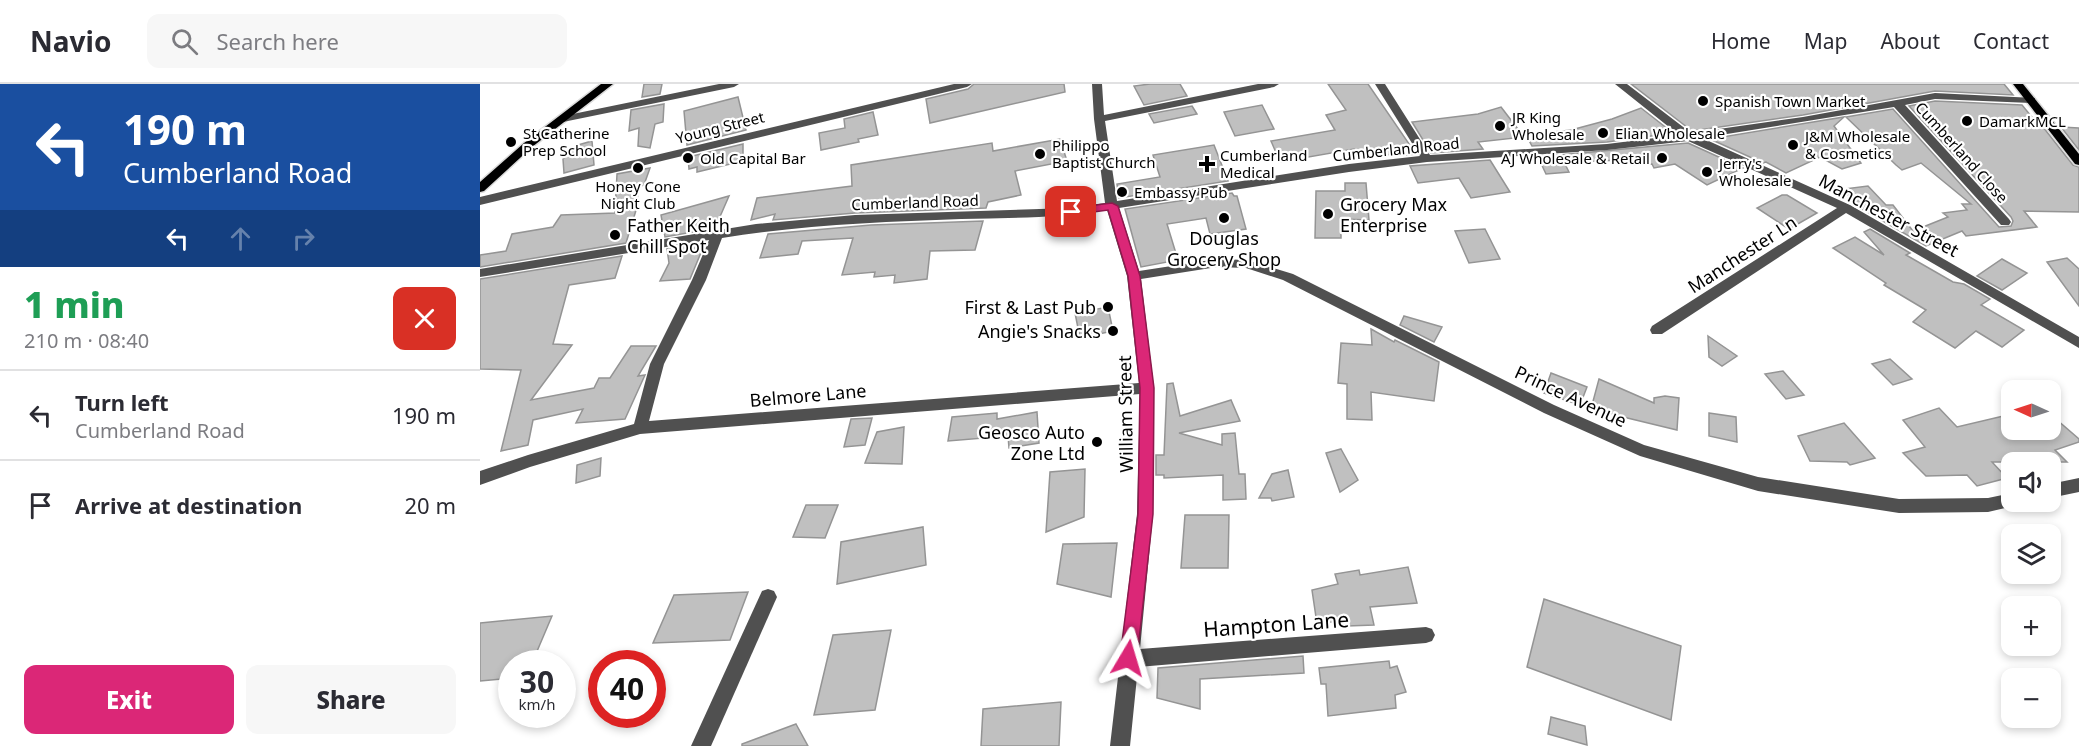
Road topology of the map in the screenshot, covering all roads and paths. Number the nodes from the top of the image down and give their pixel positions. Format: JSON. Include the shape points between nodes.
{"nodes":[{"id":1,"x":608,"y":84,"type":"edge"},
{"id":2,"x":734,"y":84,"type":"edge"},
{"id":3,"x":967,"y":84,"type":"edge"},
{"id":4,"x":1097,"y":84,"type":"edge"},
{"id":5,"x":1274,"y":84,"type":"edge"},
{"id":6,"x":1380,"y":84,"type":"edge"},
{"id":7,"x":1620,"y":84,"type":"edge"},
{"id":8,"x":2018,"y":84,"type":"edge"},
{"id":9,"x":2031,"y":100,"type":"junction"},
{"id":10,"x":1897,"y":103,"type":"junction"},
{"id":11,"x":563,"y":119,"type":"junction"},
{"id":12,"x":1099,"y":119,"type":"junction"},
{"id":13,"x":1689,"y":137,"type":"junction"},
{"id":14,"x":1427,"y":159,"type":"junction"},
{"id":15,"x":2079,"y":162,"type":"edge"},
{"id":16,"x":480,"y":188,"type":"edge"},
{"id":17,"x":480,"y":201,"type":"edge"},
{"id":18,"x":1112,"y":206,"type":"junction"},
{"id":19,"x":1846,"y":208,"type":"junction"},
{"id":20,"x":2005,"y":222,"type":"dead end"},
{"id":21,"x":717,"y":235,"type":"junction"},
{"id":22,"x":480,"y":273,"type":"edge"},
{"id":23,"x":1134,"y":276,"type":"junction"},
{"id":24,"x":1657,"y":330,"type":"dead end"},
{"id":25,"x":2079,"y":343,"type":"edge"},
{"id":26,"x":1147,"y":388,"type":"junction"},
{"id":27,"x":640,"y":428,"type":"junction"},
{"id":28,"x":480,"y":478,"type":"edge"},
{"id":29,"x":2079,"y":485,"type":"edge"},
{"id":30,"x":2061,"y":489,"type":"edge"},
{"id":31,"x":2001,"y":502,"type":"edge"},
{"id":32,"x":768,"y":597,"type":"dead end"},
{"id":33,"x":1426,"y":635,"type":"dead end"},
{"id":34,"x":1128,"y":658,"type":"junction"},
{"id":35,"x":701,"y":746,"type":"edge"},
{"id":36,"x":1120,"y":746,"type":"edge"}],
"edges":[{"from":1,"to":11,"type":"main road"},
{"from":2,"to":11,"type":"street"},
{"from":3,"to":17,"type":"street","name":"Young Street"},
{"from":4,"to":12,"type":"street","name":"William Street"},
{"from":5,"to":12,"type":"street"},
{"from":6,"to":14,"type":"street"},
{"from":7,"to":13,"type":"street","name":"Manchester Street"},
{"from":8,"to":9,"type":"main road"},
{"from":9,"to":10,"type":"street","name":"Cumberland Road","via":[[1935,96]]},
{"from":9,"to":15,"type":"main road"},
{"from":10,"to":13,"type":"street","name":"Cumberland Road"},
{"from":10,"to":20,"type":"street","name":"Cumberland Close"},
{"from":11,"to":16,"type":"main road"},
{"from":12,"to":18,"type":"street","name":"William Street"},
{"from":13,"to":14,"type":"street","name":"Cumberland Road","via":[[1607,147]]},
{"from":13,"to":19,"type":"street","name":"Manchester Street"},
{"from":14,"to":18,"type":"street","name":"Cumberland Road"},
{"from":18,"to":21,"type":"street","name":"Cumberland Road","via":[[1071,212],[855,219]]},
{"from":18,"to":23,"type":"street","name":"William Street"},
{"from":19,"to":24,"type":"street","name":"Manchester Ln"},
{"from":19,"to":25,"type":"street","name":"Manchester Street"},
{"from":21,"to":22,"type":"street","name":"Cumberland Road"},
{"from":21,"to":27,"type":"street","via":[[657,364]]},
{"from":23,"to":26,"type":"street","name":"William Street"},
{"from":23,"to":31,"type":"street","name":"Prince Avenue","via":[[1217,263],[1247,264],[1288,277],[1549,410],[1640,450],[1758,484],[1899,506]]},
{"from":26,"to":27,"type":"street","name":"Belmore Lane"},
{"from":26,"to":34,"type":"street","name":"William Street","via":[[1145,514]]},
{"from":27,"to":28,"type":"street","name":"Belmore Lane"},
{"from":29,"to":30,"type":"street"},
{"from":32,"to":35,"type":"street"},
{"from":33,"to":34,"type":"street","name":"Hampton Lane"},
{"from":34,"to":36,"type":"street","name":"William Street"}]}
